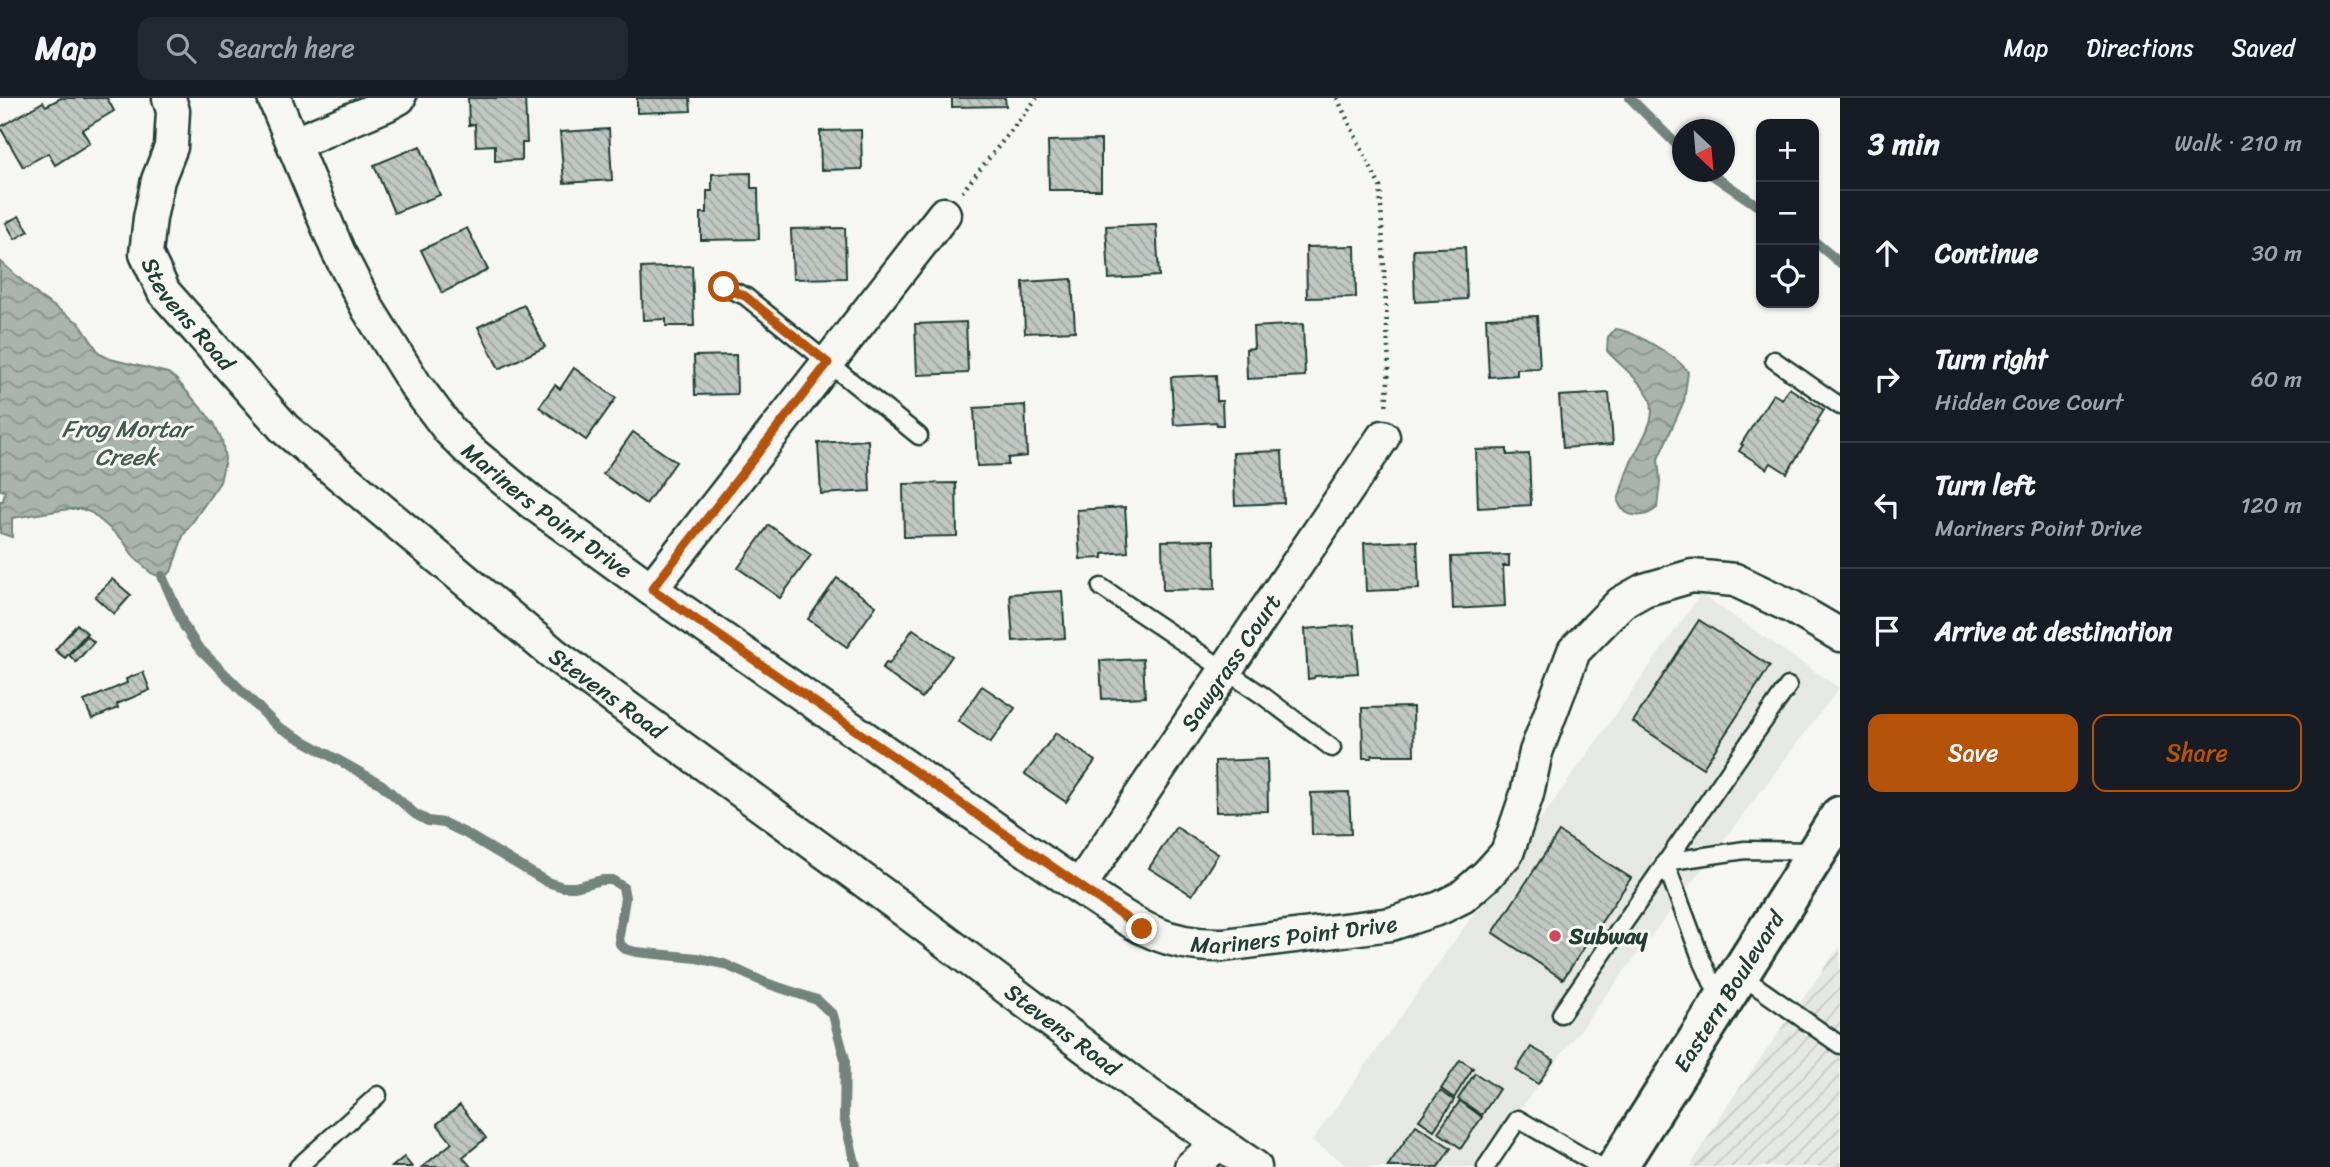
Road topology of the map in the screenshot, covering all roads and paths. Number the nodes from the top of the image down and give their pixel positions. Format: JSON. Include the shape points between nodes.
{"nodes":[{"id":1,"x":169,"y":98,"type":"edge"},
{"id":2,"x":274,"y":98,"type":"edge"},
{"id":3,"x":399,"y":98,"type":"edge"},
{"id":4,"x":1037,"y":98,"type":"edge"},
{"id":5,"x":1337,"y":98,"type":"edge"},
{"id":6,"x":295,"y":143,"type":"junction"},
{"id":7,"x":944,"y":214,"type":"joint"},
{"id":8,"x":724,"y":287,"type":"dead end"},
{"id":9,"x":1774,"y":360,"type":"dead end"},
{"id":10,"x":828,"y":363,"type":"junction"},
{"id":11,"x":1840,"y":406,"type":"edge"},
{"id":12,"x":919,"y":436,"type":"dead end"},
{"id":13,"x":1383,"y":436,"type":"joint"},
{"id":14,"x":1101,"y":587,"type":"dead end"},
{"id":15,"x":652,"y":589,"type":"junction"},
{"id":16,"x":1840,"y":635,"type":"edge"},
{"id":17,"x":1226,"y":669,"type":"junction"},
{"id":18,"x":1788,"y":685,"type":"dead end"},
{"id":19,"x":1332,"y":748,"type":"dead end"},
{"id":20,"x":1840,"y":816,"type":"edge"},
{"id":21,"x":1818,"y":851,"type":"junction"},
{"id":22,"x":1665,"y":862,"type":"junction"},
{"id":23,"x":1079,"y":887,"type":"junction"},
{"id":24,"x":1730,"y":988,"type":"junction"},
{"id":25,"x":1561,"y":1014,"type":"dead end"},
{"id":26,"x":1840,"y":1045,"type":"edge"},
{"id":27,"x":378,"y":1095,"type":"dead end"},
{"id":28,"x":1219,"y":1143,"type":"junction"},
{"id":29,"x":298,"y":1167,"type":"edge"},
{"id":30,"x":1191,"y":1167,"type":"edge"},
{"id":31,"x":1255,"y":1167,"type":"edge"},
{"id":32,"x":1486,"y":1167,"type":"edge"},
{"id":33,"x":1601,"y":1167,"type":"edge"},
{"id":34,"x":1617,"y":1167,"type":"edge"}],
"edges":[{"from":1,"to":28,"type":"street","name":"Stevens Road","via":[[173,111],[170,147],[158,180],[146,254],[164,292],[285,429],[555,654]]},
{"from":2,"to":6,"type":"street","name":"Mariners Point Drive"},
{"from":3,"to":6,"type":"street"},
{"from":4,"to":7,"type":"path"},
{"from":5,"to":13,"type":"path","via":[[1380,187],[1389,367]]},
{"from":6,"to":15,"type":"street","name":"Mariners Point Drive","via":[[338,251],[368,309],[450,431],[503,481]]},
{"from":7,"to":10,"type":"street"},
{"from":8,"to":10,"type":"lane","via":[[745,296]]},
{"from":9,"to":11,"type":"lane"},
{"from":10,"to":12,"type":"lane"},
{"from":10,"to":15,"type":"street"},
{"from":13,"to":17,"type":"street","name":"Sawgrass Court"},
{"from":14,"to":17,"type":"lane"},
{"from":15,"to":23,"type":"street","name":"Mariners Point Drive"},
{"from":16,"to":23,"type":"street","name":"Mariners Point Drive","via":[[1735,580],[1711,576],[1670,581],[1621,603],[1574,651],[1536,752],[1507,853],[1462,897],[1440,908],[1391,924],[1203,946],[1142,929]]},
{"from":17,"to":19,"type":"lane"},
{"from":17,"to":23,"type":"street","name":"Sawgrass Court"},
{"from":18,"to":22,"type":"lane"},
{"from":20,"to":21,"type":"main road","name":"Eastern Boulevard"},
{"from":21,"to":22,"type":"lane","via":[[1745,850]]},
{"from":21,"to":24,"type":"main road","name":"Eastern Boulevard"},
{"from":22,"to":24,"type":"lane","via":[[1701,958]]},
{"from":22,"to":25,"type":"lane"},
{"from":24,"to":26,"type":"lane"},
{"from":24,"to":34,"type":"main road","name":"Eastern Boulevard"},
{"from":27,"to":29,"type":"lane"},
{"from":28,"to":30,"type":"street"},
{"from":28,"to":31,"type":"street","name":"Stevens Road"},
{"from":32,"to":33,"type":"lane","via":[[1518,1118]]}]}
